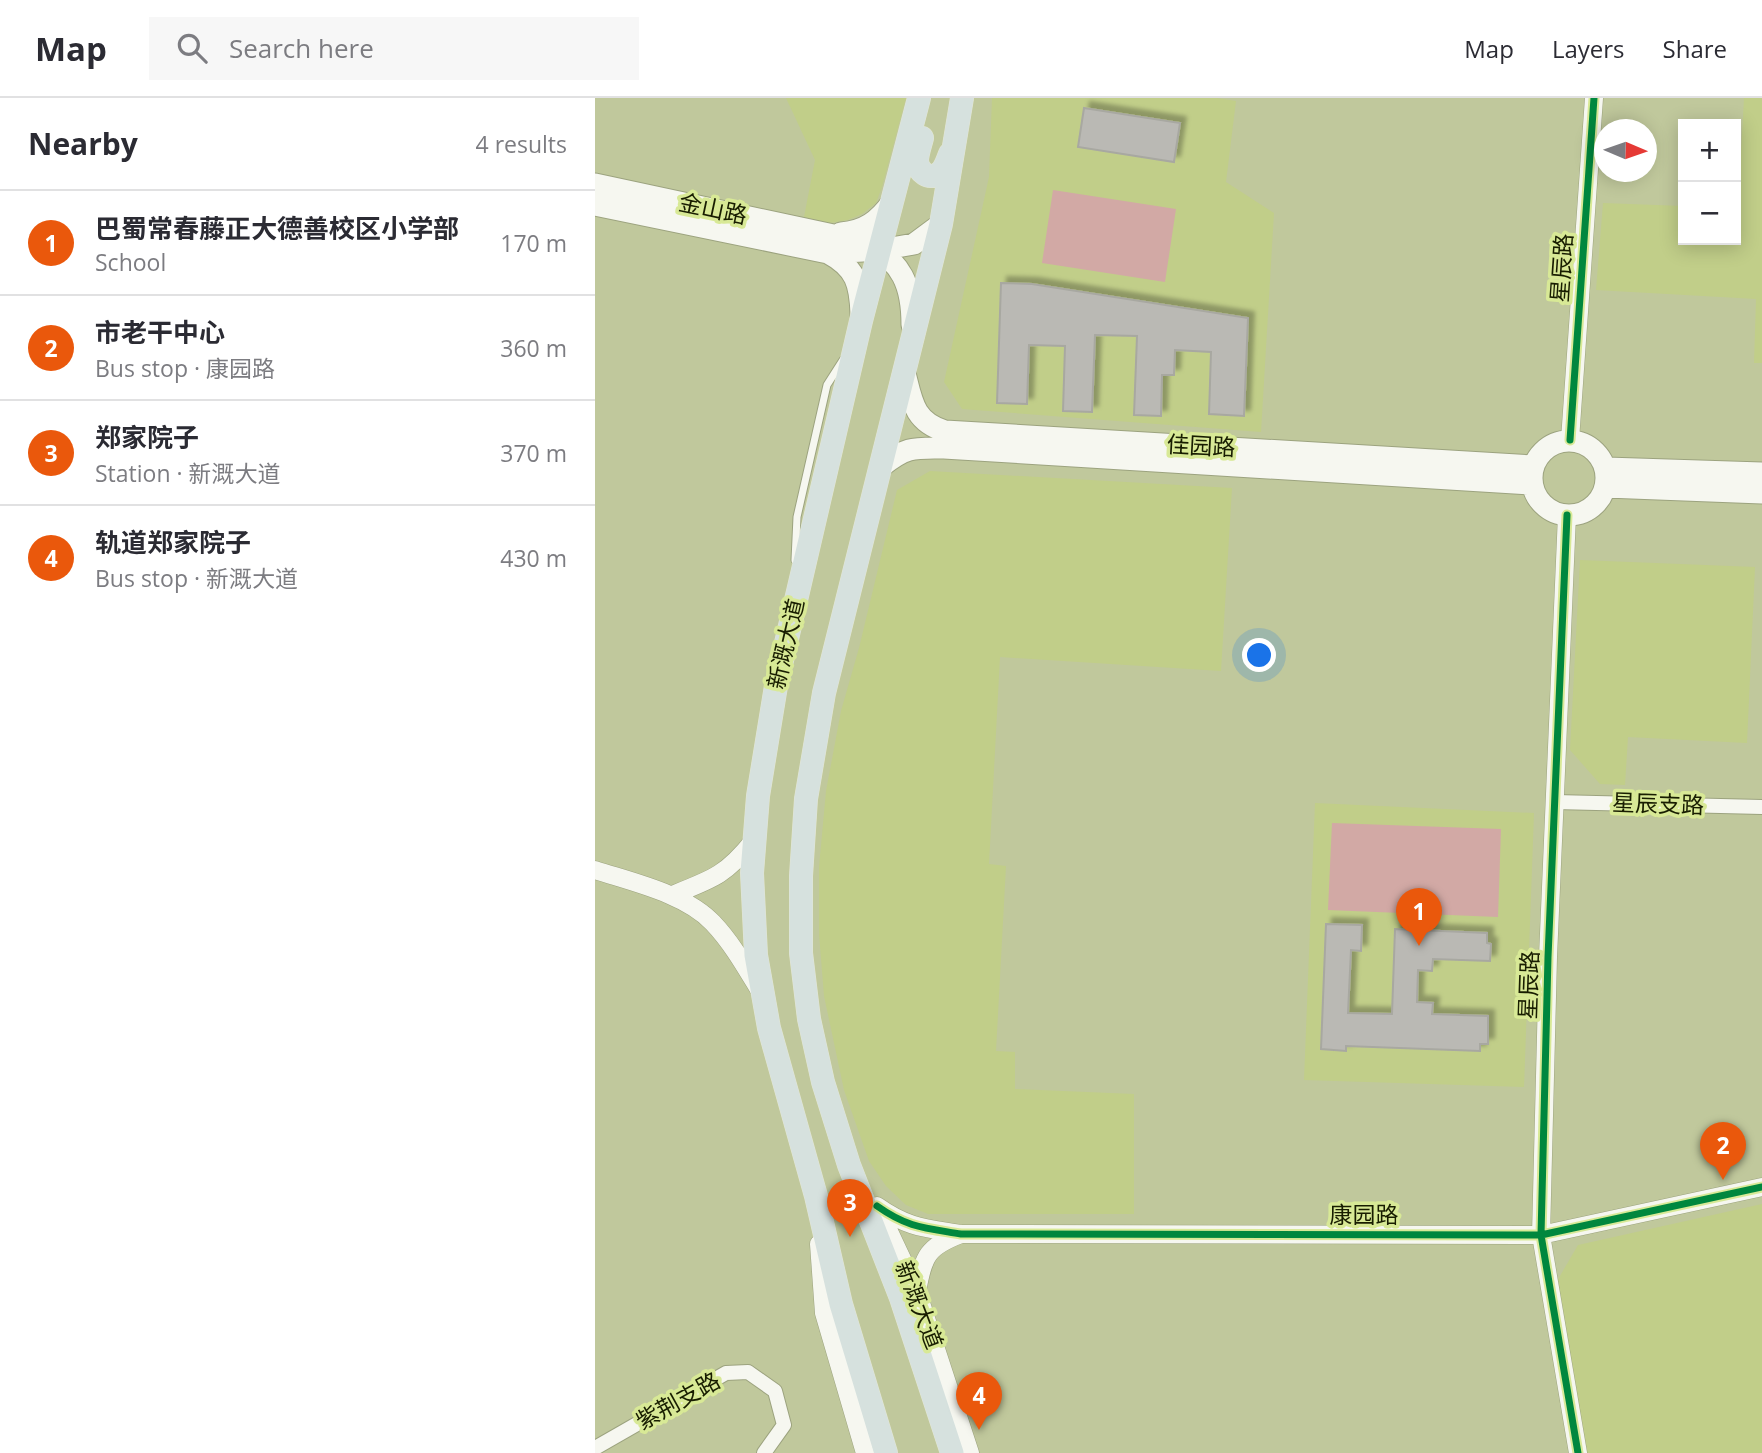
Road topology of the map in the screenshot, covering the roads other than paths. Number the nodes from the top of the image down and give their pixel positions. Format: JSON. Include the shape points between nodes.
{"nodes":[{"id":1,"x":919,"y":98,"type":"edge"},
{"id":2,"x":933,"y":98,"type":"edge"},
{"id":3,"x":962,"y":98,"type":"edge"},
{"id":4,"x":1594,"y":98,"type":"edge"},
{"id":5,"x":957,"y":138,"type":"junction"},
{"id":6,"x":595,"y":184,"type":"edge"},
{"id":7,"x":892,"y":202,"type":"junction"},
{"id":8,"x":595,"y":205,"type":"edge"},
{"id":9,"x":941,"y":224,"type":"junction"},
{"id":10,"x":830,"y":243,"type":"junction"},
{"id":11,"x":880,"y":250,"type":"junction"},
{"id":12,"x":860,"y":328,"type":"junction"},
{"id":13,"x":912,"y":344,"type":"junction"},
{"id":14,"x":905,"y":373,"type":"junction"},
{"id":15,"x":1570,"y":440,"type":"junction"},
{"id":16,"x":883,"y":466,"type":"junction"},
{"id":17,"x":1762,"y":473,"type":"edge"},
{"id":18,"x":1532,"y":475,"type":"junction"},
{"id":19,"x":1606,"y":478,"type":"junction"},
{"id":20,"x":1762,"y":493,"type":"edge"},
{"id":21,"x":1567,"y":515,"type":"junction"},
{"id":22,"x":1555,"y":802,"type":"junction"},
{"id":23,"x":1762,"y":807,"type":"edge"},
{"id":24,"x":754,"y":840,"type":"junction"},
{"id":25,"x":595,"y":870,"type":"edge"},
{"id":26,"x":672,"y":895,"type":"junction"},
{"id":27,"x":763,"y":997,"type":"junction"},
{"id":28,"x":849,"y":1165,"type":"junction"},
{"id":29,"x":1762,"y":1187,"type":"edge"},
{"id":30,"x":816,"y":1195,"type":"junction"},
{"id":31,"x":877,"y":1206,"type":"junction"},
{"id":32,"x":961,"y":1234,"type":"junction"},
{"id":33,"x":1541,"y":1235,"type":"junction"},
{"id":34,"x":917,"y":1291,"type":"junction"},
{"id":35,"x":595,"y":1448,"type":"edge"},
{"id":36,"x":764,"y":1453,"type":"edge"},
{"id":37,"x":865,"y":1453,"type":"edge"},
{"id":38,"x":886,"y":1453,"type":"edge"},
{"id":39,"x":952,"y":1453,"type":"edge"},
{"id":40,"x":970,"y":1453,"type":"edge"},
{"id":41,"x":1578,"y":1453,"type":"edge"}],
"edges":[{"from":1,"to":7,"type":"main road","name":"新溉大道"},
{"from":2,"to":5,"type":"main road","via":[[918,169],[934,176],[940,173]]},
{"from":3,"to":5,"type":"main road","name":"新溉大道"},
{"from":4,"to":15,"type":"street","name":"星辰路"},
{"from":5,"to":9,"type":"main road","name":"新溉大道"},
{"from":6,"to":10,"type":"main road","name":"金山路"},
{"from":7,"to":10,"type":"main road","via":[[869,227]]},
{"from":7,"to":11,"type":"main road","name":"新溉大道"},
{"from":8,"to":10,"type":"main road","name":"金山路"},
{"from":9,"to":11,"type":"main road","via":[[914,244]]},
{"from":9,"to":13,"type":"main road","name":"新溉大道"},
{"from":10,"to":11,"type":"main road"},
{"from":10,"to":12,"type":"main road","via":[[855,277]]},
{"from":11,"to":12,"type":"main road","name":"新溉大道"},
{"from":11,"to":13,"type":"main road","via":[[904,276],[909,289]]},
{"from":12,"to":24,"type":"main road","name":"新溉大道","via":[[776,686]]},
{"from":13,"to":14,"type":"main road","name":"新溉大道"},
{"from":14,"to":16,"type":"main road","name":"新溉大道"},
{"from":14,"to":18,"type":"main road","name":"佳园路","via":[[919,415],[931,427],[946,430]]},
{"from":15,"to":18,"type":"main road","via":[[1551,444],[1537,458]]},
{"from":15,"to":19,"type":"main road","via":[[1597,452]]},
{"from":16,"to":18,"type":"main road","name":"佳园路","via":[[915,448]]},
{"from":16,"to":28,"type":"main road","name":"新溉大道","via":[[824,693],[806,799],[801,876],[801,953],[809,1019]]},
{"from":17,"to":19,"type":"main road"},
{"from":18,"to":21,"type":"main road","via":[[1538,499],[1546,508]]},
{"from":19,"to":20,"type":"main road"},
{"from":19,"to":21,"type":"main road","via":[[1596,503]]},
{"from":21,"to":22,"type":"street","name":"星辰路"},
{"from":22,"to":23,"type":"street","name":"星辰支路"},
{"from":22,"to":33,"type":"street","name":"星辰路"},
{"from":24,"to":26,"type":"street","via":[[734,864],[712,880]]},
{"from":24,"to":27,"type":"main road","name":"新溉大道","via":[[753,922]]},
{"from":25,"to":26,"type":"street"},
{"from":26,"to":27,"type":"street","via":[[712,921]]},
{"from":27,"to":30,"type":"main road","name":"新溉大道"},
{"from":28,"to":31,"type":"street","name":"新溉大道"},
{"from":28,"to":39,"type":"main road","name":"新溉大道","via":[[901,1298]]},
{"from":29,"to":33,"type":"street","name":"康园路"},
{"from":30,"to":37,"type":"street","name":"新溉大道","via":[[824,1313]]},
{"from":30,"to":38,"type":"main road","name":"新溉大道","via":[[841,1304]]},
{"from":31,"to":32,"type":"street","name":"康园路","via":[[897,1221]]},
{"from":31,"to":34,"type":"street","name":"新溉大道"},
{"from":32,"to":33,"type":"street","name":"康园路"},
{"from":32,"to":34,"type":"street","via":[[938,1243],[929,1253]]},
{"from":33,"to":41,"type":"street","name":"星辰路"},
{"from":34,"to":40,"type":"street","name":"新溉大道"},
{"from":35,"to":36,"type":"street","name":"紫荆支路","via":[[726,1373],[748,1372],[775,1391],[784,1425]]}]}
